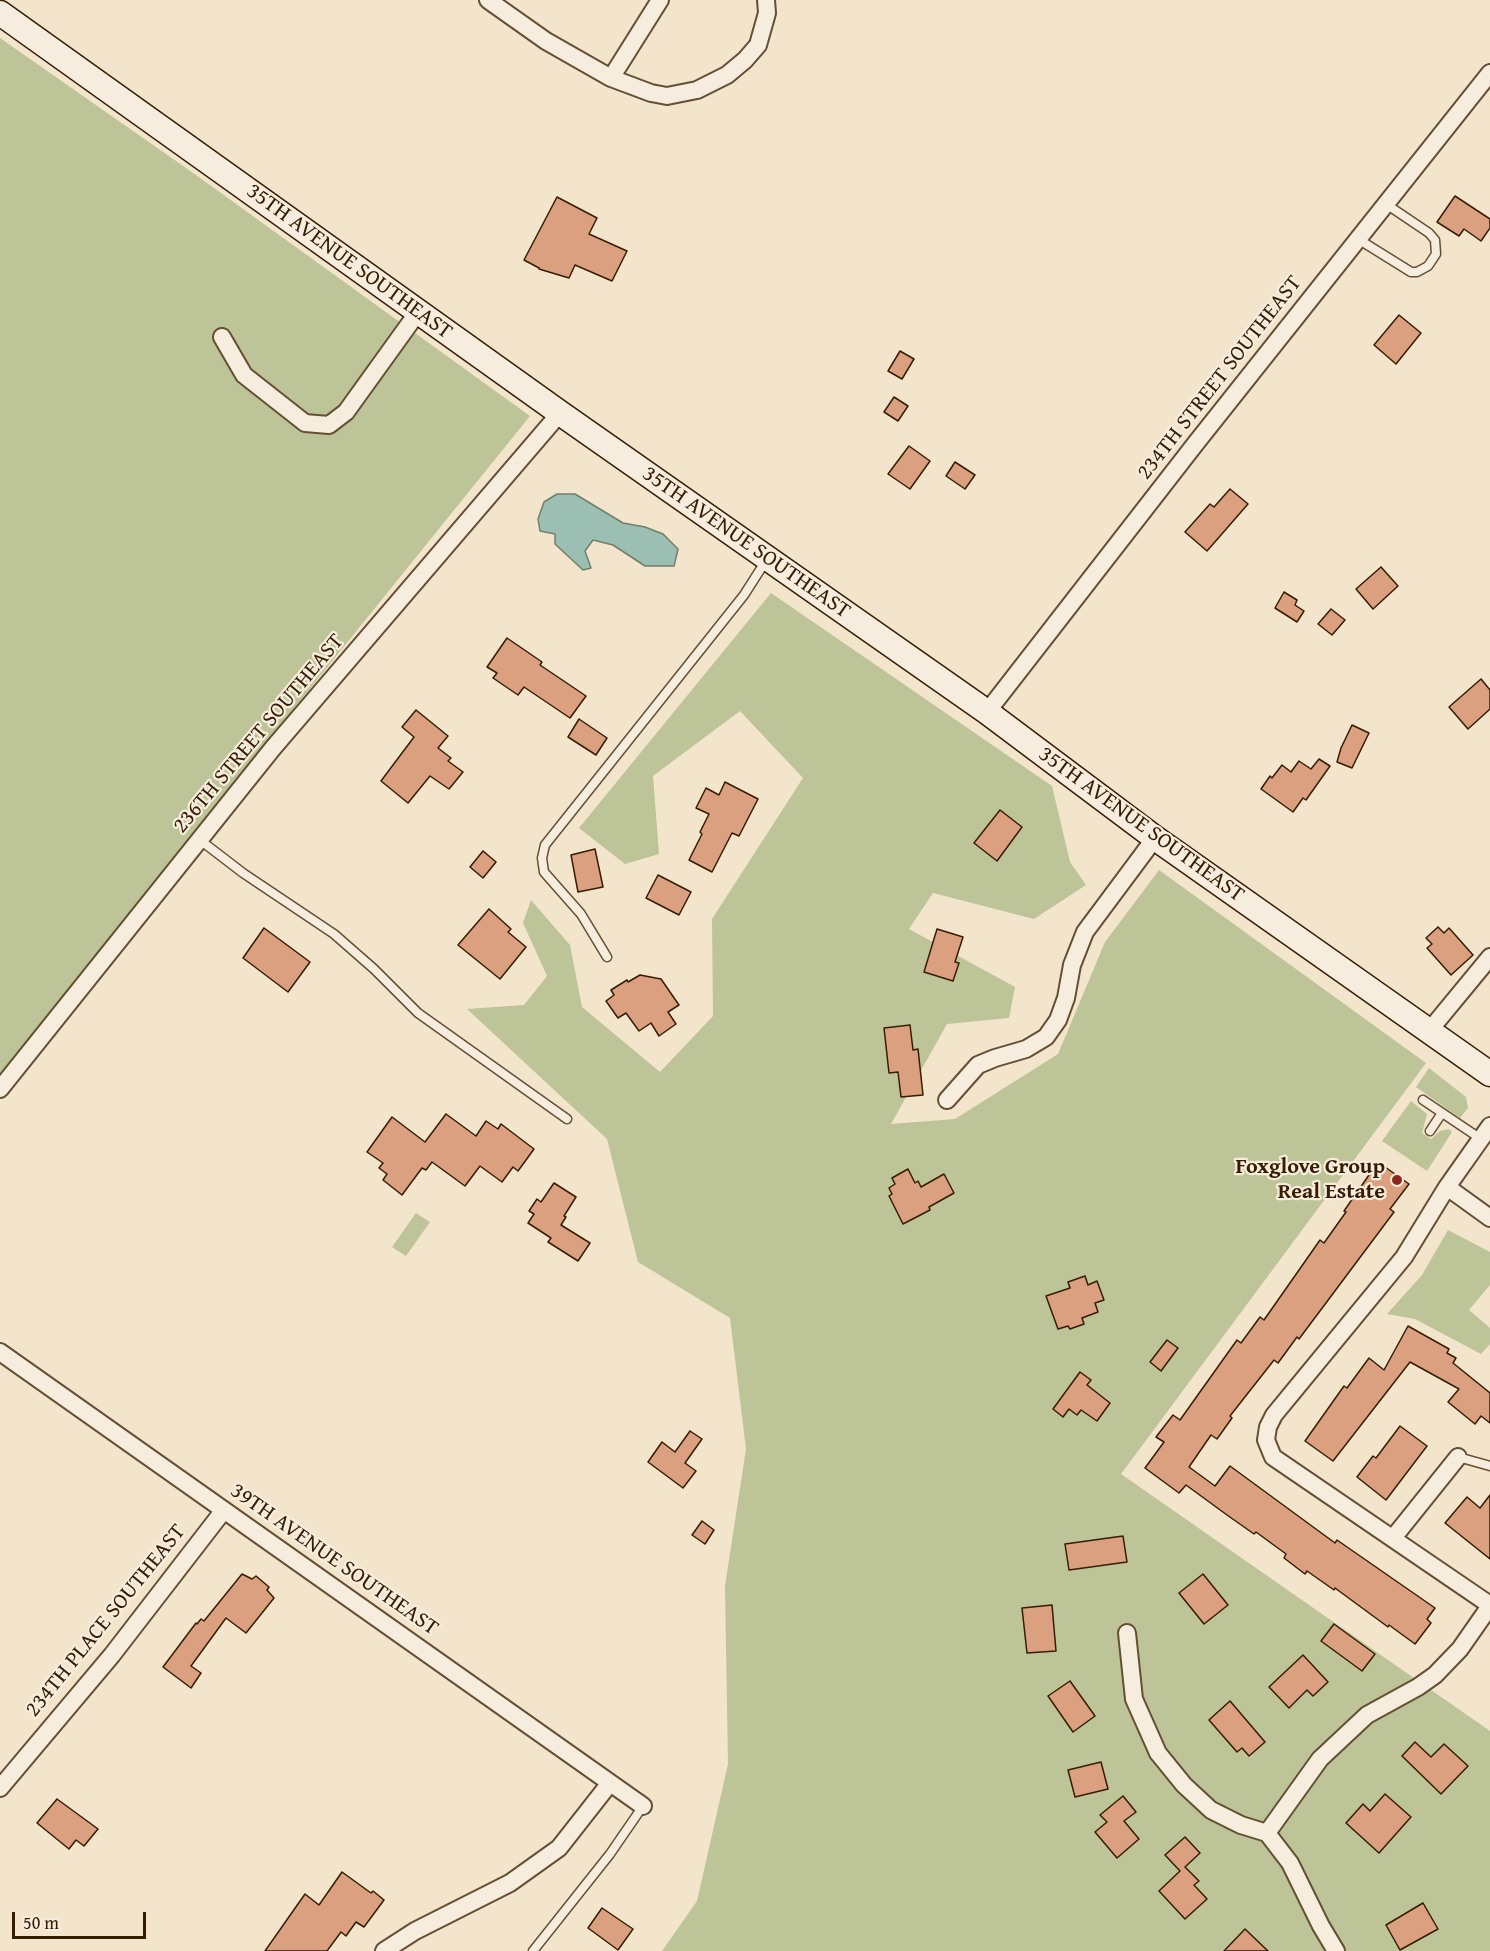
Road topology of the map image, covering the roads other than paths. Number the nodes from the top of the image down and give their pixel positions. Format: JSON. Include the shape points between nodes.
{"nodes":[{"id":1,"x":488,"y":0,"type":"edge"},
{"id":2,"x":660,"y":0,"type":"edge"},
{"id":3,"x":766,"y":0,"type":"edge"},
{"id":4,"x":0,"y":13,"type":"edge"},
{"id":5,"x":1490,"y":73,"type":"edge"},
{"id":6,"x":611,"y":78,"type":"junction"},
{"id":7,"x":1386,"y":204,"type":"junction"},
{"id":8,"x":1358,"y":239,"type":"junction"},
{"id":9,"x":418,"y":312,"type":"junction"},
{"id":10,"x":222,"y":337,"type":"dead end"},
{"id":11,"x":560,"y":413,"type":"junction"},
{"id":12,"x":767,"y":558,"type":"junction"},
{"id":13,"x":987,"y":712,"type":"junction"},
{"id":14,"x":1155,"y":838,"type":"junction"},
{"id":15,"x":200,"y":840,"type":"junction"},
{"id":16,"x":607,"y":957,"type":"dead end"},
{"id":17,"x":1490,"y":957,"type":"edge"},
{"id":18,"x":1429,"y":1031,"type":"junction"},
{"id":19,"x":1490,"y":1074,"type":"edge"},
{"id":20,"x":0,"y":1089,"type":"edge"},
{"id":21,"x":947,"y":1100,"type":"dead end"},
{"id":22,"x":1424,"y":1100,"type":"dead end"},
{"id":23,"x":1442,"y":1113,"type":"junction"},
{"id":24,"x":567,"y":1119,"type":"dead end"},
{"id":25,"x":1430,"y":1131,"type":"dead end"},
{"id":26,"x":1485,"y":1133,"type":"edge"},
{"id":27,"x":1447,"y":1187,"type":"junction"},
{"id":28,"x":1490,"y":1218,"type":"edge"},
{"id":29,"x":0,"y":1352,"type":"edge"},
{"id":30,"x":1458,"y":1457,"type":"joint"},
{"id":31,"x":1490,"y":1466,"type":"edge"},
{"id":32,"x":224,"y":1510,"type":"junction"},
{"id":33,"x":1393,"y":1538,"type":"junction"},
{"id":34,"x":1490,"y":1605,"type":"edge"},
{"id":35,"x":1127,"y":1633,"type":"dead end"},
{"id":36,"x":610,"y":1783,"type":"junction"},
{"id":37,"x":0,"y":1788,"type":"edge"},
{"id":38,"x":642,"y":1806,"type":"joint"},
{"id":39,"x":1267,"y":1833,"type":"junction"},
{"id":40,"x":384,"y":1951,"type":"edge"},
{"id":41,"x":533,"y":1951,"type":"edge"},
{"id":42,"x":1336,"y":1951,"type":"edge"}],
"edges":[{"from":1,"to":6,"type":"street","via":[[546,41]]},
{"from":2,"to":6,"type":"street"},
{"from":3,"to":6,"type":"street","via":[[758,45],[727,75],[697,90],[667,96]]},
{"from":4,"to":9,"type":"street","name":"35TH AVENUE SOUTHEAST"},
{"from":5,"to":7,"type":"street","name":"234TH STREET SOUTHEAST"},
{"from":7,"to":8,"type":"street","name":"234TH STREET SOUTHEAST"},
{"from":7,"to":8,"type":"lane","via":[[1436,240],[1432,260],[1422,270],[1411,272]]},
{"from":8,"to":13,"type":"street","name":"234TH STREET SOUTHEAST"},
{"from":9,"to":10,"type":"street","via":[[346,412],[329,425],[305,423],[244,375]]},
{"from":9,"to":11,"type":"street","name":"35TH AVENUE SOUTHEAST"},
{"from":11,"to":12,"type":"street","name":"35TH AVENUE SOUTHEAST"},
{"from":11,"to":15,"type":"street","name":"236TH STREET SOUTHEAST","via":[[273,748]]},
{"from":12,"to":13,"type":"street","name":"35TH AVENUE SOUTHEAST"},
{"from":12,"to":16,"type":"lane","via":[[744,595],[545,845],[544,872],[581,914]]},
{"from":13,"to":14,"type":"street","name":"35TH AVENUE SOUTHEAST"},
{"from":14,"to":18,"type":"street","name":"35TH AVENUE SOUTHEAST"},
{"from":14,"to":21,"type":"street","via":[[1085,932],[1058,1020],[1046,1037],[1026,1049],[978,1065]]},
{"from":15,"to":20,"type":"street","name":"236TH STREET SOUTHEAST"},
{"from":15,"to":24,"type":"lane","via":[[334,934],[418,1013]]},
{"from":17,"to":18,"type":"street"},
{"from":18,"to":19,"type":"street","name":"35TH AVENUE SOUTHEAST"},
{"from":22,"to":23,"type":"lane"},
{"from":23,"to":25,"type":"lane"},
{"from":23,"to":26,"type":"lane"},
{"from":26,"to":27,"type":"street"},
{"from":27,"to":28,"type":"street"},
{"from":27,"to":33,"type":"street","via":[[1404,1257],[1268,1427],[1266,1440],[1273,1457]]},
{"from":29,"to":32,"type":"street","name":"39TH AVENUE SOUTHEAST"},
{"from":30,"to":31,"type":"lane"},
{"from":30,"to":33,"type":"street"},
{"from":32,"to":36,"type":"street","name":"39TH AVENUE SOUTHEAST"},
{"from":32,"to":37,"type":"street","name":"234TH PLACE SOUTHEAST","via":[[112,1655]]},
{"from":33,"to":34,"type":"street"},
{"from":34,"to":39,"type":"street","via":[[1460,1649],[1435,1675],[1367,1715],[1320,1759]]},
{"from":35,"to":39,"type":"street","via":[[1134,1699],[1158,1754],[1211,1810]]},
{"from":36,"to":38,"type":"street","name":"39TH AVENUE SOUTHEAST"},
{"from":36,"to":40,"type":"street","via":[[559,1848],[510,1883]]},
{"from":38,"to":41,"type":"lane","via":[[610,1854]]},
{"from":39,"to":42,"type":"street","via":[[1290,1863]]}]}
